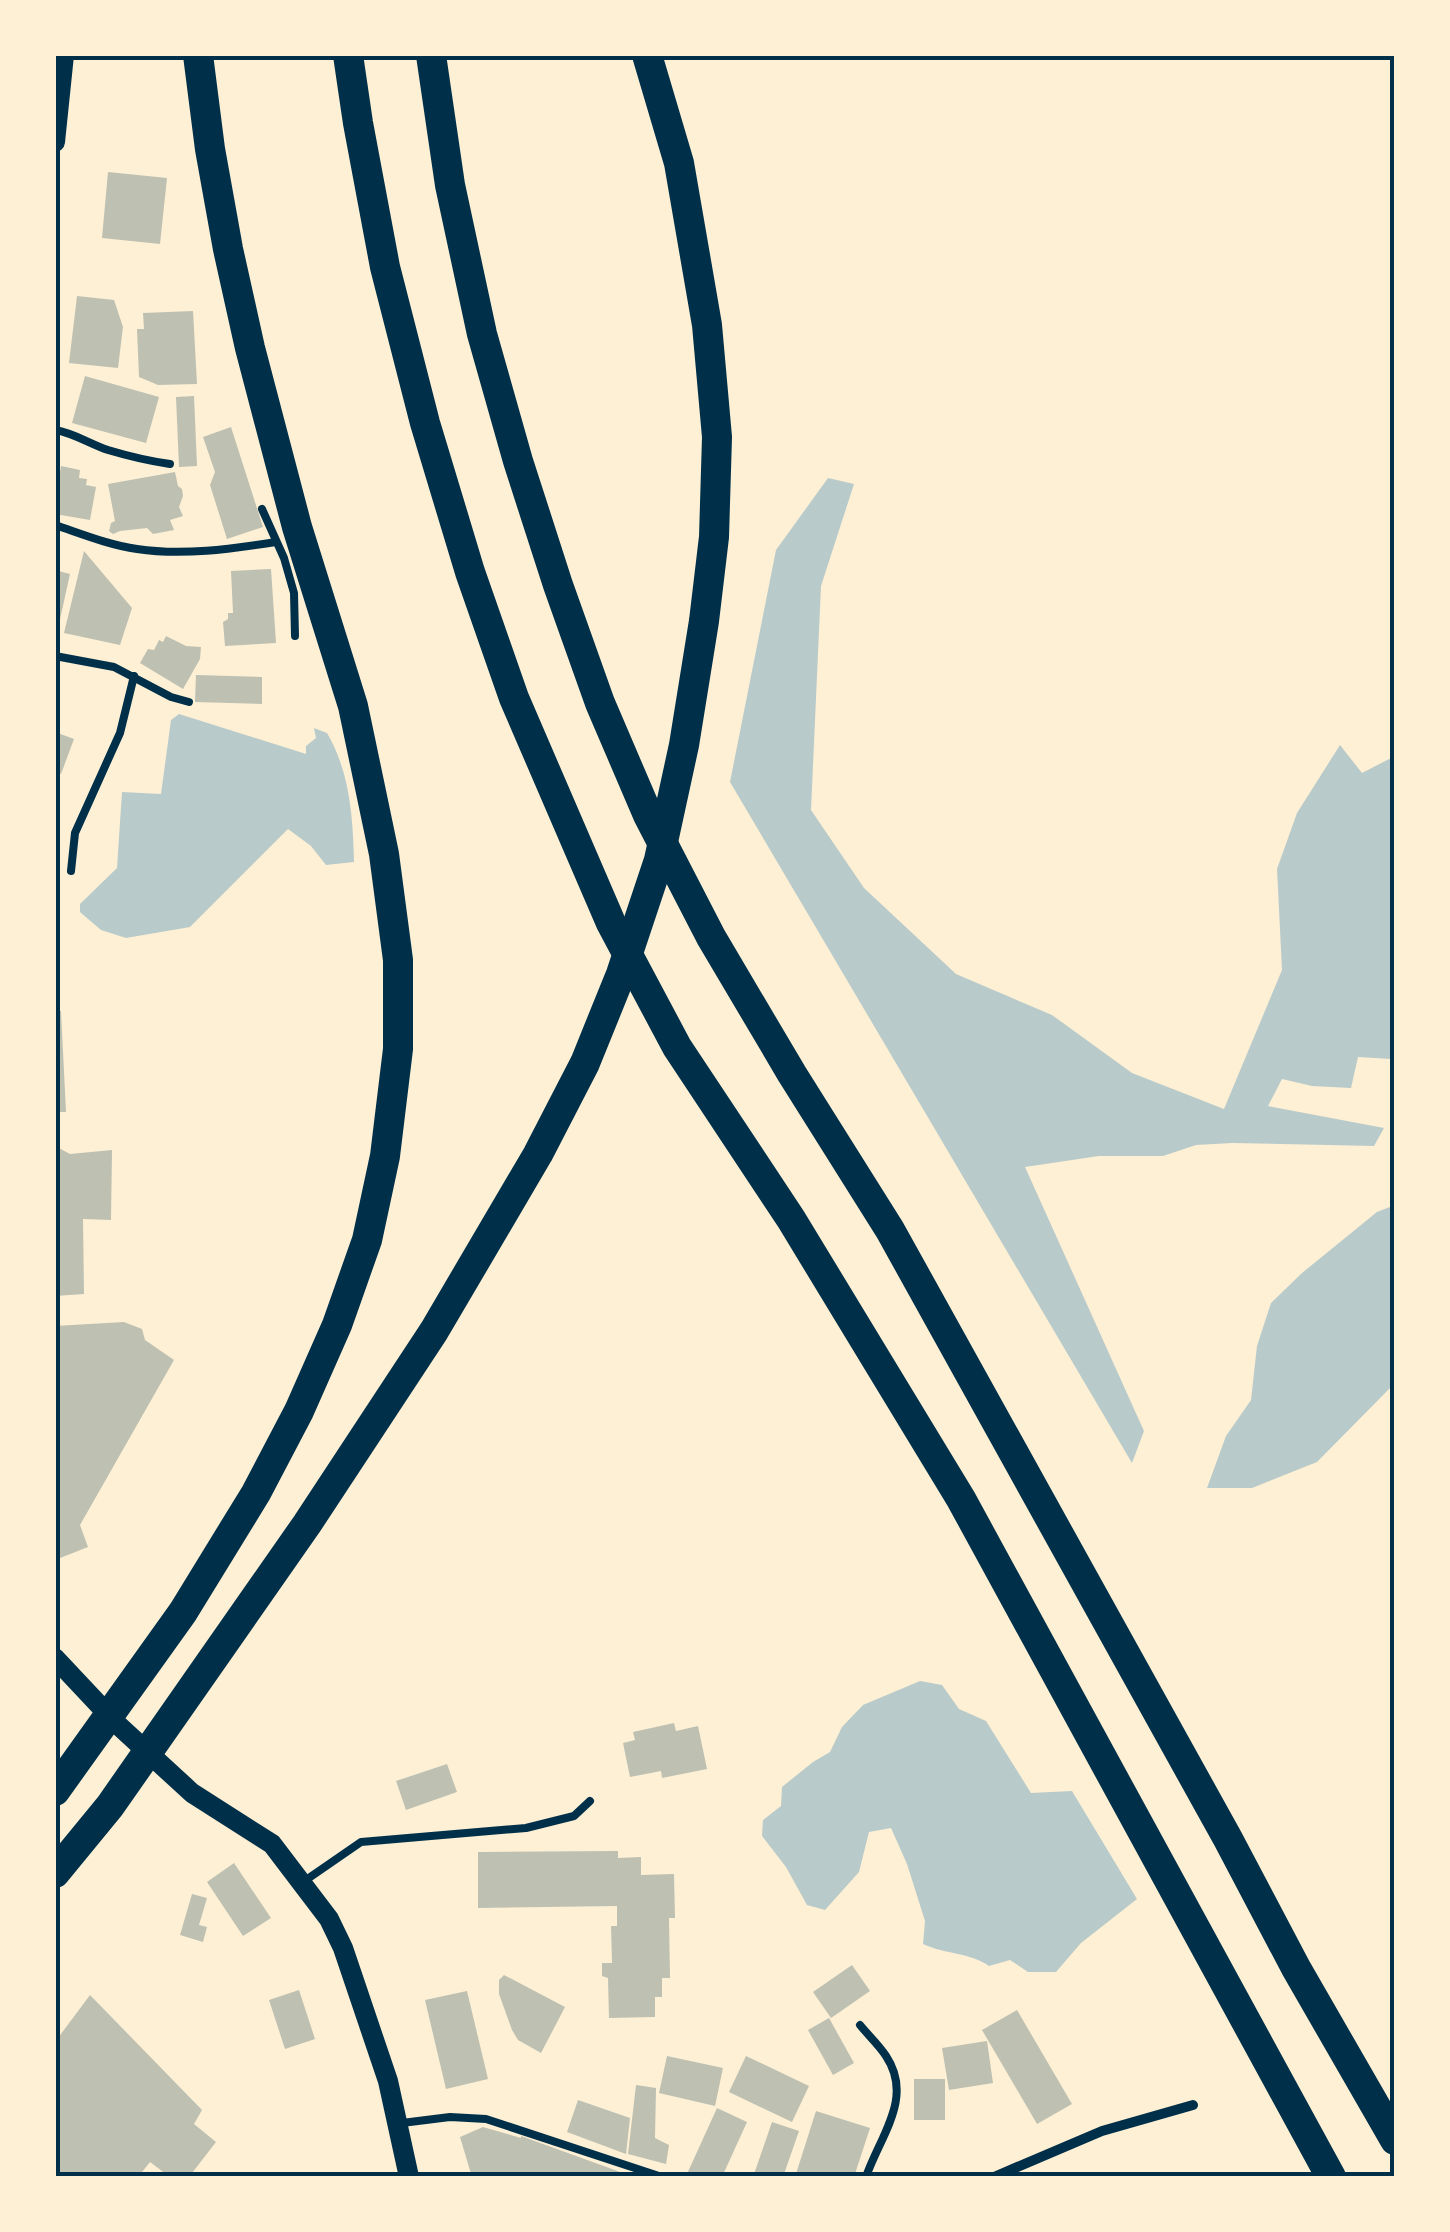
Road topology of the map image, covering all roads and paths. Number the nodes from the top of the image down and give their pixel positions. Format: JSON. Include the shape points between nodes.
{"nodes":[{"id":1,"x":64,"y":55,"type":"edge"},
{"id":2,"x":198,"y":55,"type":"edge"},
{"id":3,"x":348,"y":55,"type":"edge"},
{"id":4,"x":431,"y":55,"type":"edge"},
{"id":5,"x":647,"y":55,"type":"edge"},
{"id":6,"x":55,"y":142,"type":"edge"},
{"id":7,"x":55,"y":430,"type":"edge"},
{"id":8,"x":170,"y":464,"type":"dead end"},
{"id":9,"x":262,"y":509,"type":"dead end"},
{"id":10,"x":55,"y":525,"type":"edge"},
{"id":11,"x":276,"y":542,"type":"junction"},
{"id":12,"x":296,"y":636,"type":"dead end"},
{"id":13,"x":55,"y":656,"type":"edge"},
{"id":14,"x":134,"y":676,"type":"junction"},
{"id":15,"x":189,"y":702,"type":"dead end"},
{"id":16,"x":70,"y":870,"type":"dead end"},
{"id":17,"x":55,"y":1658,"type":"edge"},
{"id":18,"x":55,"y":1790,"type":"edge"},
{"id":19,"x":590,"y":1801,"type":"dead end"},
{"id":20,"x":55,"y":1874,"type":"edge"},
{"id":21,"x":303,"y":1882,"type":"junction"},
{"id":22,"x":860,"y":2024,"type":"dead end"},
{"id":23,"x":1193,"y":2105,"type":"dead end"},
{"id":24,"x":397,"y":2123,"type":"junction"},
{"id":25,"x":1395,"y":2140,"type":"edge"},
{"id":26,"x":408,"y":2177,"type":"edge"},
{"id":27,"x":662,"y":2177,"type":"edge"},
{"id":28,"x":866,"y":2177,"type":"edge"},
{"id":29,"x":994,"y":2177,"type":"edge"},
{"id":30,"x":1331,"y":2177,"type":"edge"}],
"edges":[{"from":1,"to":6,"type":"main road"},
{"from":2,"to":18,"type":"highway","via":[[250,348],[353,706],[384,854],[398,960],[398,1048],[371,1223],[299,1411],[168,1634]]},
{"from":3,"to":30,"type":"highway","via":[[385,267],[470,572],[514,698],[611,923],[678,1047],[961,1499]]},
{"from":4,"to":25,"type":"highway","via":[[450,185],[518,461],[600,703],[648,816],[718,949],[890,1230]]},
{"from":5,"to":20,"type":"highway","via":[[680,163],[707,324],[716,437],[704,622],[659,860],[585,1063],[434,1331],[213,1659]]},
{"from":7,"to":8,"type":"lane"},
{"from":9,"to":11,"type":"lane"},
{"from":10,"to":11,"type":"lane","via":[[150,551]]},
{"from":11,"to":12,"type":"lane","via":[[294,593]]},
{"from":13,"to":14,"type":"lane"},
{"from":14,"to":15,"type":"lane"},
{"from":14,"to":16,"type":"lane","via":[[120,733],[75,833]]},
{"from":17,"to":21,"type":"main road","via":[[192,1792],[272,1844]]},
{"from":19,"to":21,"type":"lane","via":[[574,1816],[526,1828],[361,1842]]},
{"from":21,"to":24,"type":"main road","via":[[343,1948]]},
{"from":22,"to":28,"type":"lane","via":[[887,2057],[898,2100]]},
{"from":23,"to":29,"type":"street","via":[[1102,2131]]},
{"from":24,"to":26,"type":"main road"},
{"from":24,"to":27,"type":"lane","via":[[486,2119]]}]}
